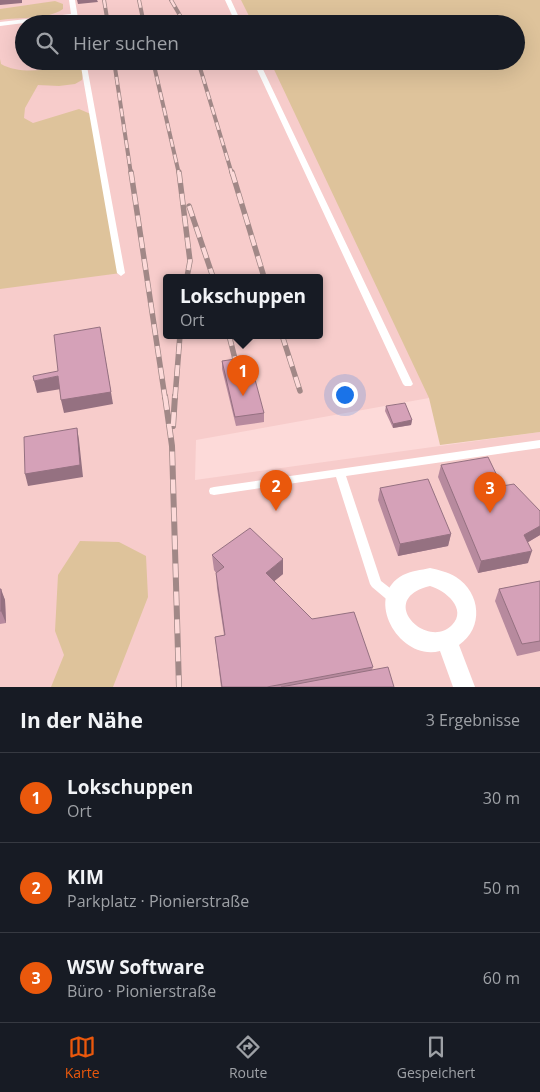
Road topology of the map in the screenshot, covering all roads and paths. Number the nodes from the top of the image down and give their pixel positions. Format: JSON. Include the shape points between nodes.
{"nodes":[{"id":1,"x":72,"y":0,"type":"edge"},
{"id":2,"x":228,"y":0,"type":"edge"},
{"id":3,"x":75,"y":15,"type":"edge"},
{"id":4,"x":235,"y":15,"type":"edge"},
{"id":5,"x":15,"y":22,"type":"edge"},
{"id":6,"x":0,"y":24,"type":"edge"},
{"id":7,"x":85,"y":70,"type":"edge"},
{"id":8,"x":260,"y":70,"type":"edge"},
{"id":9,"x":121,"y":272,"type":"dead end"},
{"id":10,"x":408,"y":384,"type":"dead end"},
{"id":11,"x":540,"y":444,"type":"edge"},
{"id":12,"x":340,"y":473,"type":"junction"},
{"id":13,"x":214,"y":491,"type":"dead end"},
{"id":14,"x":395,"y":599,"type":"junction"},
{"id":15,"x":447,"y":641,"type":"junction"},
{"id":16,"x":464,"y":687,"type":"edge"}],
"edges":[{"from":1,"to":3,"type":"lane"},
{"from":2,"to":4,"type":"lane"},
{"from":5,"to":6,"type":"lane"},
{"from":7,"to":9,"type":"lane"},
{"from":8,"to":10,"type":"lane"},
{"from":11,"to":12,"type":"lane"},
{"from":12,"to":13,"type":"lane"},
{"from":12,"to":14,"type":"lane","via":[[376,584]]},
{"from":14,"to":15,"type":"street","via":[[397,620],[408,633],[424,641]]},
{"from":14,"to":15,"type":"street","via":[[408,582],[418,578],[430,577],[453,586],[461,594],[468,617],[457,636]]},
{"from":15,"to":16,"type":"street"}]}
